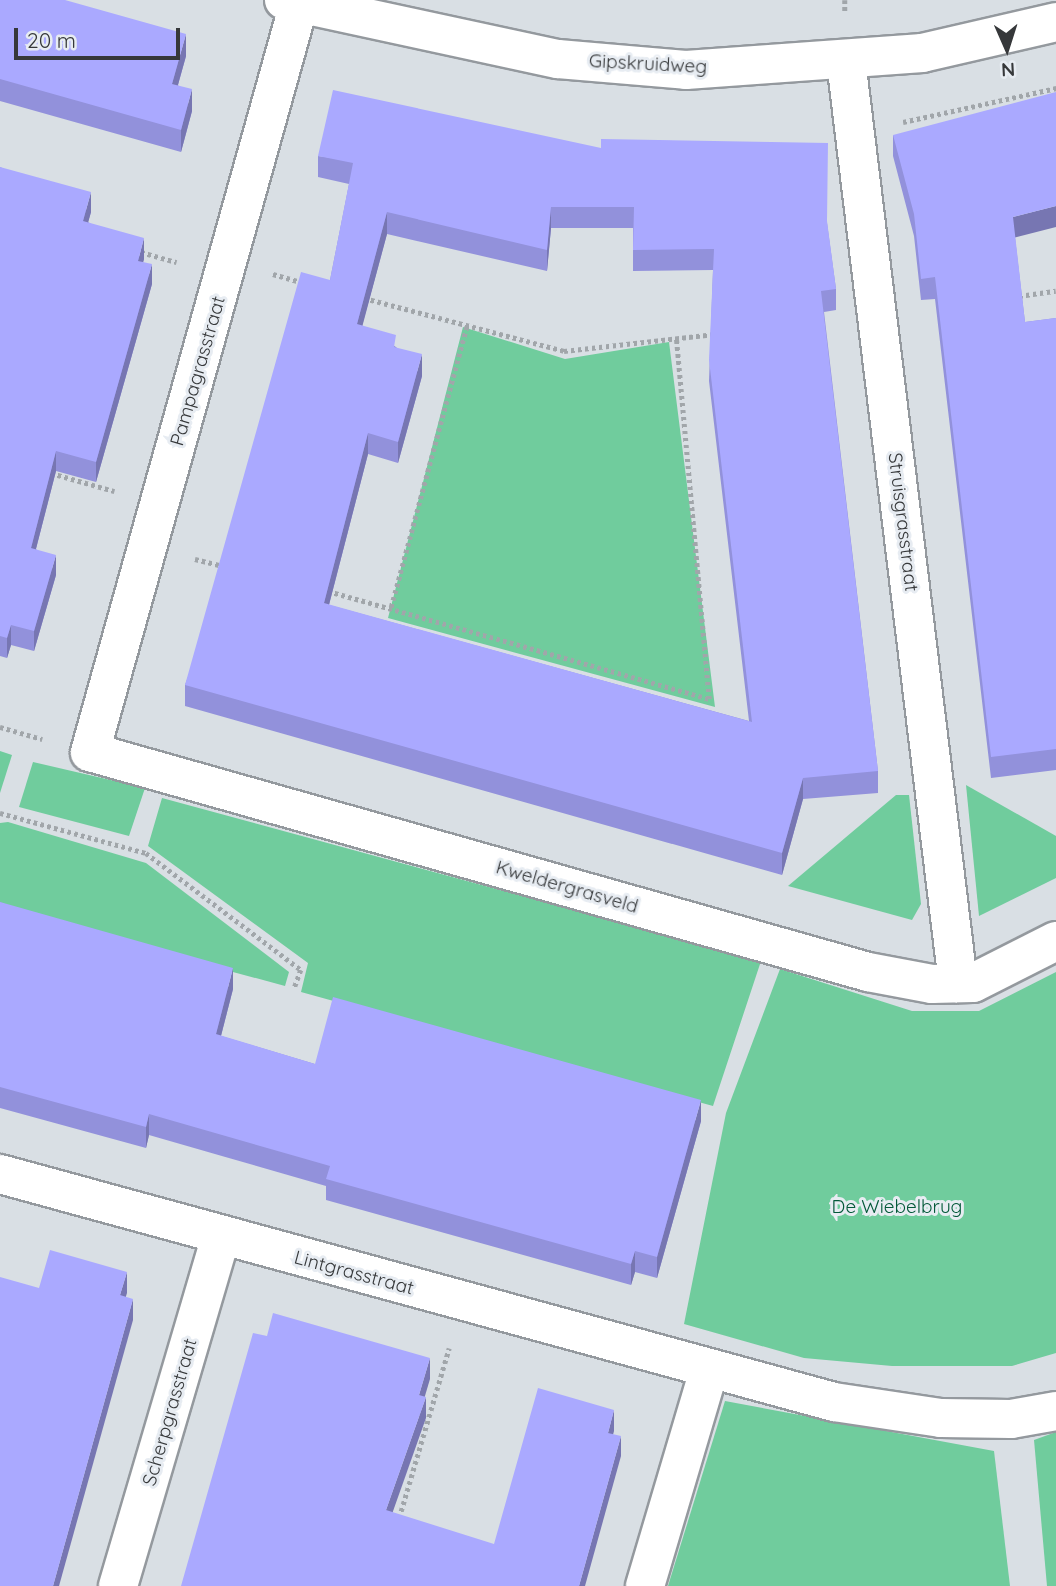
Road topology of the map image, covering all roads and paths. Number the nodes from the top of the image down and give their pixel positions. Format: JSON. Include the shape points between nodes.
{"nodes":[{"id":1,"x":294,"y":2,"type":"edge"},
{"id":2,"x":1056,"y":22,"type":"edge"},
{"id":3,"x":846,"y":61,"type":"junction"},
{"id":4,"x":1056,"y":88,"type":"edge"},
{"id":5,"x":897,"y":124,"type":"dead end"},
{"id":6,"x":131,"y":249,"type":"edge"},
{"id":7,"x":227,"y":269,"type":"junction"},
{"id":8,"x":314,"y":285,"type":"edge"},
{"id":9,"x":1056,"y":291,"type":"edge"},
{"id":10,"x":352,"y":295,"type":"edge"},
{"id":11,"x":1004,"y":298,"type":"edge"},
{"id":12,"x":467,"y":325,"type":"junction"},
{"id":13,"x":729,"y":333,"type":"edge"},
{"id":14,"x":676,"y":338,"type":"junction"},
{"id":15,"x":36,"y":469,"type":"edge"},
{"id":16,"x":160,"y":505,"type":"junction"},
{"id":17,"x":146,"y":550,"type":"junction"},
{"id":18,"x":229,"y":567,"type":"edge"},
{"id":19,"x":323,"y":590,"type":"edge"},
{"id":20,"x":391,"y":607,"type":"junction"},
{"id":21,"x":94,"y":736,"type":"joint"},
{"id":22,"x":0,"y":813,"type":"edge"},
{"id":23,"x":1056,"y":941,"type":"edge"},
{"id":24,"x":958,"y":983,"type":"junction"},
{"id":25,"x":294,"y":989,"type":"dead end"},
{"id":26,"x":0,"y":1174,"type":"edge"},
{"id":27,"x":221,"y":1237,"type":"junction"},
{"id":28,"x":462,"y":1303,"type":"junction"},
{"id":29,"x":709,"y":1370,"type":"junction"},
{"id":30,"x":1056,"y":1411,"type":"edge"},
{"id":31,"x":398,"y":1522,"type":"edge"},
{"id":32,"x":118,"y":1586,"type":"edge"},
{"id":33,"x":645,"y":1586,"type":"edge"}],
"edges":[{"from":1,"to":3,"type":"street","name":"Gipskruidweg","via":[[558,59],[686,70]]},
{"from":1,"to":7,"type":"street","name":"Pampagrasstraat"},
{"from":2,"to":3,"type":"street","name":"Gipskruidweg","via":[[922,53]]},
{"from":3,"to":24,"type":"street","name":"Struisgrasstraat"},
{"from":4,"to":5,"type":"path"},
{"from":6,"to":7,"type":"path"},
{"from":7,"to":8,"type":"path"},
{"from":7,"to":16,"type":"street","name":"Pampagrasstraat"},
{"from":9,"to":11,"type":"path"},
{"from":10,"to":12,"type":"path"},
{"from":12,"to":14,"type":"path","via":[[564,351]]},
{"from":12,"to":20,"type":"path"},
{"from":13,"to":14,"type":"path"},
{"from":14,"to":20,"type":"path","via":[[709,699]]},
{"from":15,"to":16,"type":"path"},
{"from":16,"to":17,"type":"street","name":"Pampagrasstraat"},
{"from":17,"to":18,"type":"path"},
{"from":17,"to":21,"type":"street","name":"Pampagrasstraat"},
{"from":19,"to":20,"type":"path"},
{"from":21,"to":24,"type":"street","name":"Kweldergrasveld","via":[[90,752],[868,972]]},
{"from":22,"to":25,"type":"path","via":[[146,853],[301,970]]},
{"from":23,"to":24,"type":"street","name":"Kweldergrasveld","via":[[973,983]]},
{"from":26,"to":27,"type":"street","name":"Lintgrasstraat"},
{"from":27,"to":28,"type":"street","name":"Lintgrasstraat"},
{"from":27,"to":32,"type":"street","name":"Scherpgrasstraat"},
{"from":28,"to":29,"type":"street","name":"Lintgrasstraat"},
{"from":28,"to":31,"type":"path"},
{"from":29,"to":30,"type":"street","name":"Lintgrasstraat","via":[[927,1417],[1011,1419]]},
{"from":29,"to":33,"type":"street"}]}
